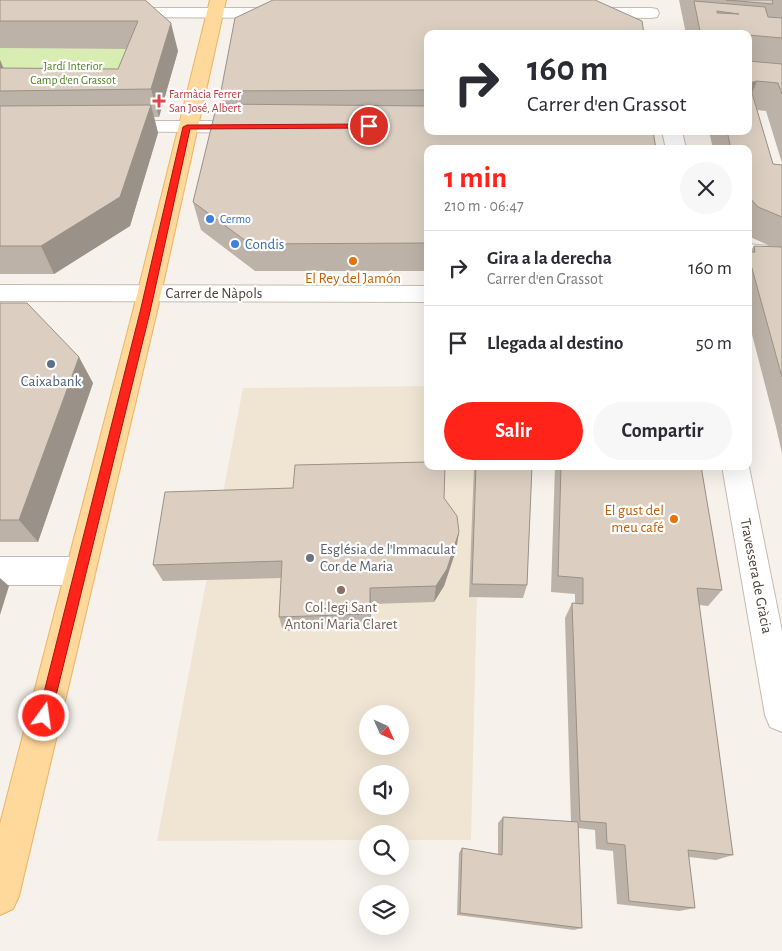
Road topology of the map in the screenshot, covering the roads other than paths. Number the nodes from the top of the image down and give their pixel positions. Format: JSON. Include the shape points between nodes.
{"nodes":[{"id":1,"x":216,"y":7,"type":"edge"},
{"id":2,"x":301,"y":12,"type":"edge"},
{"id":3,"x":576,"y":13,"type":"edge"},
{"id":4,"x":651,"y":13,"type":"edge"},
{"id":5,"x":107,"y":14,"type":"edge"},
{"id":6,"x":187,"y":127,"type":"junction"},
{"id":7,"x":271,"y":127,"type":"edge"},
{"id":8,"x":96,"y":128,"type":"edge"},
{"id":9,"x":752,"y":252,"type":"edge"},
{"id":10,"x":782,"y":254,"type":"edge"},
{"id":11,"x":0,"y":293,"type":"edge"},
{"id":12,"x":148,"y":293,"type":"junction"},
{"id":13,"x":424,"y":294,"type":"edge"},
{"id":14,"x":737,"y":470,"type":"edge"},
{"id":15,"x":0,"y":571,"type":"edge"},
{"id":16,"x":80,"y":571,"type":"junction"},
{"id":17,"x":776,"y":648,"type":"edge"},
{"id":18,"x":782,"y":715,"type":"edge"},
{"id":19,"x":0,"y":896,"type":"edge"}],
"edges":[{"from":1,"to":2,"type":"street"},
{"from":1,"to":5,"type":"street"},
{"from":1,"to":6,"type":"main road"},
{"from":3,"to":4,"type":"street"},
{"from":6,"to":7,"type":"street"},
{"from":6,"to":8,"type":"street"},
{"from":6,"to":12,"type":"main road"},
{"from":9,"to":10,"type":"street"},
{"from":11,"to":12,"type":"street","name":"Carrer de Nàpols"},
{"from":12,"to":13,"type":"street","name":"Carrer de Nàpols"},
{"from":12,"to":16,"type":"main road"},
{"from":14,"to":17,"type":"street","name":"Travessera de Gràcia"},
{"from":15,"to":16,"type":"street"},
{"from":16,"to":19,"type":"main road"},
{"from":17,"to":18,"type":"street","name":"Travessera de Gràcia"}]}
